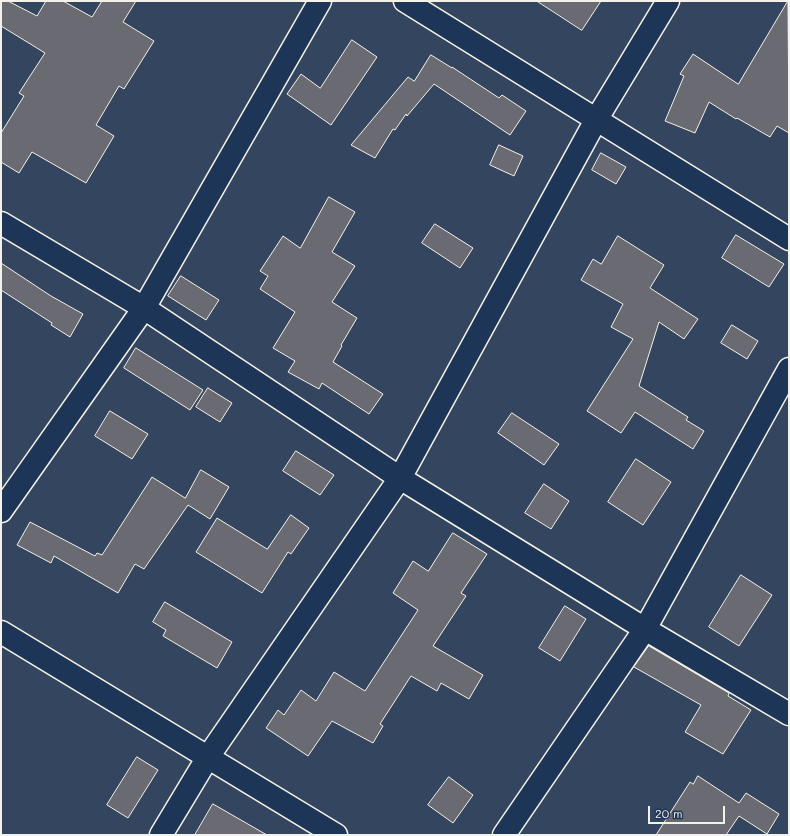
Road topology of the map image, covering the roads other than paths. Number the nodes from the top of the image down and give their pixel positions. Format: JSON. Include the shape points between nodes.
{"nodes":[{"id":1,"x":320,"y":1,"type":"edge"},
{"id":2,"x":404,"y":1,"type":"edge"},
{"id":3,"x":668,"y":1,"type":"edge"},
{"id":4,"x":596,"y":120,"type":"junction"},
{"id":5,"x":1,"y":223,"type":"edge"},
{"id":6,"x":789,"y":239,"type":"edge"},
{"id":7,"x":144,"y":308,"type":"junction"},
{"id":8,"x":789,"y":369,"type":"edge"},
{"id":9,"x":400,"y":478,"type":"junction"},
{"id":10,"x":1,"y":511,"type":"edge"},
{"id":11,"x":645,"y":629,"type":"junction"},
{"id":12,"x":1,"y":632,"type":"edge"},
{"id":13,"x":789,"y":714,"type":"edge"},
{"id":14,"x":208,"y":757,"type":"junction"},
{"id":15,"x":161,"y":835,"type":"edge"},
{"id":16,"x":336,"y":835,"type":"edge"},
{"id":17,"x":504,"y":835,"type":"edge"}],
"edges":[{"from":1,"to":7,"type":"street"},
{"from":2,"to":4,"type":"street"},
{"from":3,"to":4,"type":"street"},
{"from":4,"to":6,"type":"street"},
{"from":4,"to":9,"type":"street"},
{"from":5,"to":7,"type":"street"},
{"from":7,"to":9,"type":"street"},
{"from":7,"to":10,"type":"street"},
{"from":8,"to":11,"type":"street"},
{"from":9,"to":11,"type":"street"},
{"from":9,"to":14,"type":"street"},
{"from":11,"to":13,"type":"street"},
{"from":11,"to":17,"type":"street"},
{"from":12,"to":14,"type":"street"},
{"from":14,"to":15,"type":"street"},
{"from":14,"to":16,"type":"street"}]}
